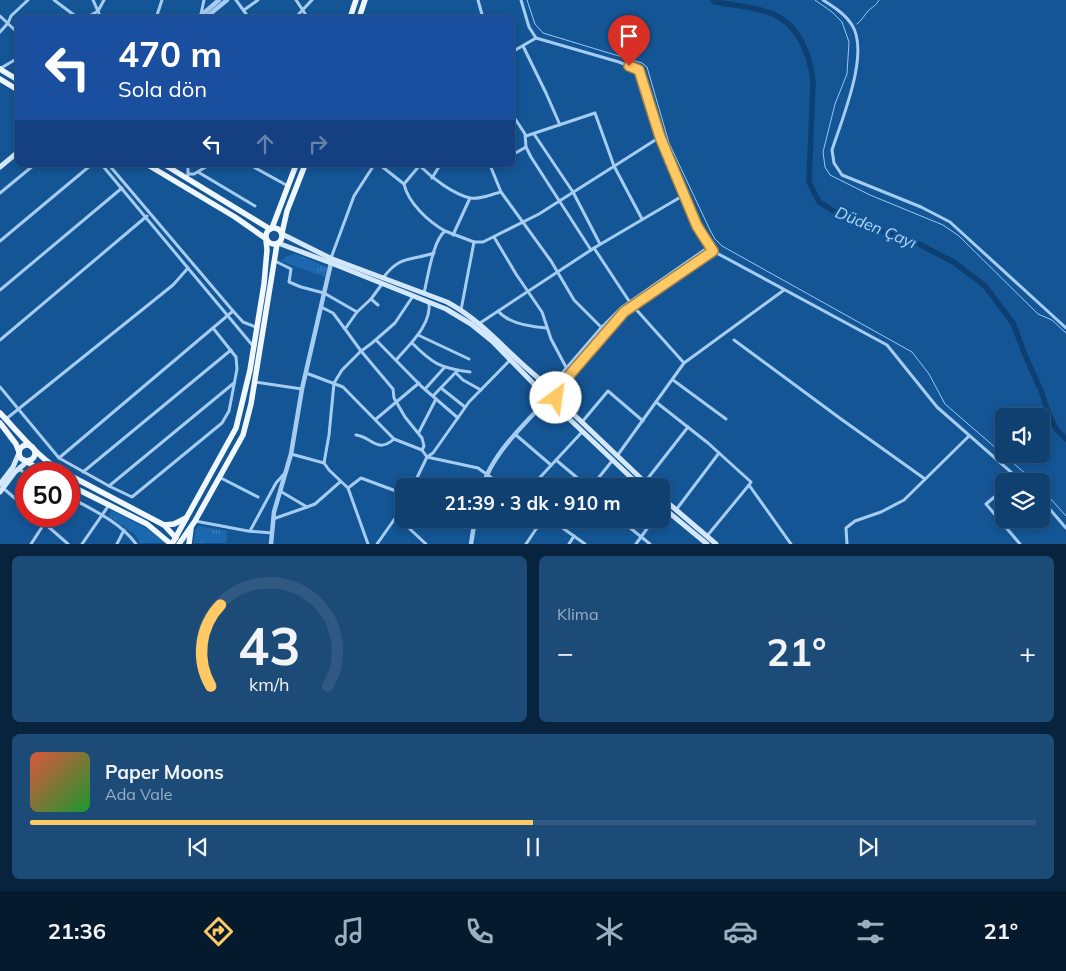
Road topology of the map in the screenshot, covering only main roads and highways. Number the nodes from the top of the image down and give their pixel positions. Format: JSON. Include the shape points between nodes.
{"nodes":[{"id":1,"x":356,"y":0,"type":"edge"},
{"id":2,"x":365,"y":0,"type":"edge"},
{"id":3,"x":351,"y":15,"type":"edge"},
{"id":4,"x":360,"y":15,"type":"edge"},
{"id":5,"x":0,"y":69,"type":"edge"},
{"id":6,"x":15,"y":78,"type":"edge"},
{"id":7,"x":0,"y":79,"type":"edge"},
{"id":8,"x":15,"y":88,"type":"edge"},
{"id":9,"x":15,"y":154,"type":"edge"},
{"id":10,"x":0,"y":167,"type":"edge"},
{"id":11,"x":151,"y":167,"type":"edge"},
{"id":12,"x":169,"y":167,"type":"edge"},
{"id":13,"x":295,"y":167,"type":"edge"},
{"id":14,"x":304,"y":167,"type":"edge"},
{"id":15,"x":271,"y":228,"type":"junction"},
{"id":16,"x":282,"y":233,"type":"junction"},
{"id":17,"x":266,"y":239,"type":"junction"},
{"id":18,"x":278,"y":244,"type":"junction"},
{"id":19,"x":331,"y":260,"type":"junction"},
{"id":20,"x":383,"y":281,"type":"junction"},
{"id":21,"x":550,"y":387,"type":"junction"},
{"id":22,"x":556,"y":393,"type":"junction"},
{"id":23,"x":544,"y":399,"type":"junction"},
{"id":24,"x":0,"y":413,"type":"edge"},
{"id":25,"x":0,"y":423,"type":"edge"},
{"id":26,"x":32,"y":448,"type":"junction"},
{"id":27,"x":19,"y":453,"type":"junction"},
{"id":28,"x":614,"y":459,"type":"junction"},
{"id":29,"x":27,"y":461,"type":"junction"},
{"id":30,"x":48,"y":462,"type":"edge"},
{"id":31,"x":636,"y":478,"type":"edge"},
{"id":32,"x":80,"y":480,"type":"edge"},
{"id":33,"x":1,"y":488,"type":"edge"},
{"id":34,"x":80,"y":490,"type":"edge"},
{"id":35,"x":670,"y":505,"type":"edge"},
{"id":36,"x":670,"y":514,"type":"edge"},
{"id":37,"x":188,"y":516,"type":"junction"},
{"id":38,"x":194,"y":522,"type":"junction"},
{"id":39,"x":164,"y":525,"type":"junction"},
{"id":40,"x":176,"y":537,"type":"junction"},
{"id":41,"x":180,"y":543,"type":"edge"},
{"id":42,"x":171,"y":544,"type":"edge"},
{"id":43,"x":189,"y":544,"type":"edge"},
{"id":44,"x":707,"y":544,"type":"edge"},
{"id":45,"x":716,"y":544,"type":"edge"}],
"edges":[{"from":1,"to":3,"type":"main road"},
{"from":2,"to":4,"type":"main road"},
{"from":5,"to":6,"type":"main road"},
{"from":7,"to":8,"type":"main road"},
{"from":9,"to":10,"type":"main road"},
{"from":11,"to":17,"type":"main road"},
{"from":12,"to":15,"type":"main road"},
{"from":13,"to":15,"type":"main road"},
{"from":14,"to":16,"type":"main road"},
{"from":15,"to":16,"type":"main road"},
{"from":15,"to":17,"type":"main road","via":[[266,232]]},
{"from":16,"to":18,"type":"main road"},
{"from":16,"to":19,"type":"main road"},
{"from":17,"to":18,"type":"main road"},
{"from":17,"to":37,"type":"main road","via":[[264,284],[250,370],[236,428]]},
{"from":18,"to":19,"type":"main road"},
{"from":18,"to":38,"type":"main road","via":[[243,434]]},
{"from":19,"to":20,"type":"main road"},
{"from":20,"to":21,"type":"main road","via":[[423,293],[462,310]]},
{"from":20,"to":23,"type":"main road","via":[[446,309],[471,324],[532,382]]},
{"from":21,"to":22,"type":"main road"},
{"from":21,"to":23,"type":"main road","via":[[545,388]]},
{"from":22,"to":23,"type":"main road","via":[[554,400]]},
{"from":22,"to":28,"type":"main road"},
{"from":23,"to":28,"type":"main road"},
{"from":24,"to":26,"type":"main road"},
{"from":25,"to":27,"type":"main road"},
{"from":26,"to":27,"type":"main road","via":[[25,446]]},
{"from":26,"to":29,"type":"main road","via":[[34,455]]},
{"from":26,"to":30,"type":"main road"},
{"from":27,"to":29,"type":"main road"},
{"from":27,"to":33,"type":"main road"},
{"from":28,"to":31,"type":"main road"},
{"from":29,"to":33,"type":"main road"},
{"from":32,"to":39,"type":"main road"},
{"from":34,"to":42,"type":"main road","via":[[147,524]]},
{"from":35,"to":45,"type":"main road"},
{"from":36,"to":44,"type":"main road"},
{"from":37,"to":39,"type":"main road","via":[[174,524]]},
{"from":37,"to":40,"type":"main road"},
{"from":38,"to":41,"type":"main road"},
{"from":38,"to":43,"type":"main road"},
{"from":39,"to":40,"type":"main road"},
{"from":40,"to":41,"type":"main road"},
{"from":40,"to":42,"type":"main road"}]}
